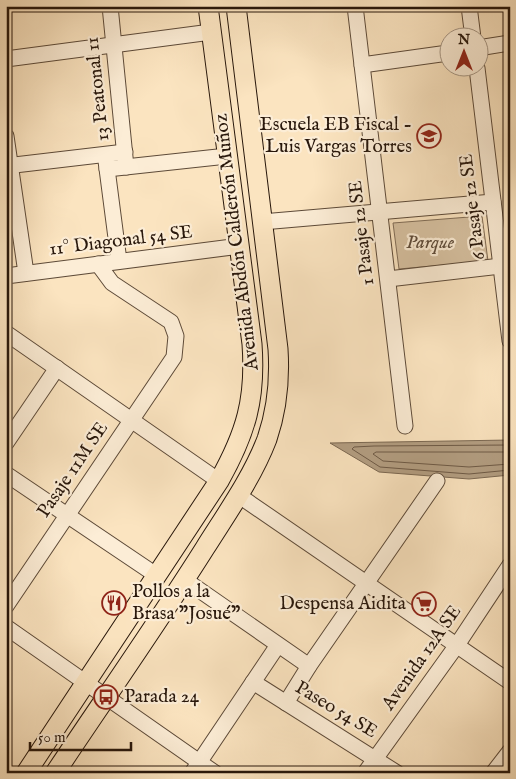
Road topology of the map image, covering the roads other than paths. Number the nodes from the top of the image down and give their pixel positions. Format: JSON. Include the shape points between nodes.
{"nodes":[{"id":1,"x":110,"y":6,"type":"edge"},
{"id":2,"x":208,"y":6,"type":"edge"},
{"id":3,"x":236,"y":6,"type":"edge"},
{"id":4,"x":355,"y":6,"type":"edge"},
{"id":5,"x":469,"y":6,"type":"edge"},
{"id":6,"x":472,"y":28,"type":"edge"},
{"id":7,"x":211,"y":32,"type":"junction"},
{"id":8,"x":510,"y":43,"type":"edge"},
{"id":9,"x":114,"y":44,"type":"junction"},
{"id":10,"x":488,"y":46,"type":"edge"},
{"id":11,"x":438,"y":54,"type":"edge"},
{"id":12,"x":6,"y":59,"type":"edge"},
{"id":13,"x":362,"y":65,"type":"junction"},
{"id":14,"x":478,"y":78,"type":"edge"},
{"id":15,"x":6,"y":136,"type":"edge"},
{"id":16,"x":227,"y":156,"type":"junction"},
{"id":17,"x":126,"y":160,"type":"junction"},
{"id":18,"x":107,"y":162,"type":"junction"},
{"id":19,"x":8,"y":166,"type":"edge"},
{"id":20,"x":493,"y":202,"type":"junction"},
{"id":21,"x":380,"y":212,"type":"junction"},
{"id":22,"x":262,"y":222,"type":"junction"},
{"id":23,"x":240,"y":246,"type":"junction"},
{"id":24,"x":119,"y":261,"type":"junction"},
{"id":25,"x":98,"y":264,"type":"junction"},
{"id":26,"x":505,"y":266,"type":"edge"},
{"id":27,"x":26,"y":273,"type":"junction"},
{"id":28,"x":6,"y":276,"type":"edge"},
{"id":29,"x":388,"y":279,"type":"junction"},
{"id":30,"x":6,"y":333,"type":"edge"},
{"id":31,"x":510,"y":341,"type":"edge"},
{"id":32,"x":58,"y":368,"type":"junction"},
{"id":33,"x":131,"y":420,"type":"junction"},
{"id":34,"x":405,"y":426,"type":"dead end"},
{"id":35,"x":6,"y":443,"type":"edge"},
{"id":36,"x":6,"y":474,"type":"edge"},
{"id":37,"x":219,"y":480,"type":"junction"},
{"id":38,"x":437,"y":482,"type":"dead end"},
{"id":39,"x":238,"y":495,"type":"junction"},
{"id":40,"x":67,"y":515,"type":"junction"},
{"id":41,"x":510,"y":565,"type":"edge"},
{"id":42,"x":156,"y":576,"type":"junction"},
{"id":43,"x":185,"y":580,"type":"junction"},
{"id":44,"x":367,"y":583,"type":"junction"},
{"id":45,"x":6,"y":606,"type":"edge"},
{"id":46,"x":6,"y":627,"type":"edge"},
{"id":47,"x":278,"y":645,"type":"junction"},
{"id":48,"x":457,"y":645,"type":"junction"},
{"id":49,"x":309,"y":666,"type":"junction"},
{"id":50,"x":85,"y":682,"type":"junction"},
{"id":51,"x":253,"y":682,"type":"junction"},
{"id":52,"x":510,"y":682,"type":"edge"},
{"id":53,"x":106,"y":697,"type":"junction"},
{"id":54,"x":286,"y":703,"type":"junction"},
{"id":55,"x":510,"y":751,"type":"edge"},
{"id":56,"x":376,"y":758,"type":"junction"},
{"id":57,"x":196,"y":767,"type":"edge"},
{"id":58,"x":26,"y":773,"type":"edge"},
{"id":59,"x":55,"y":773,"type":"edge"},
{"id":60,"x":215,"y":773,"type":"edge"},
{"id":61,"x":365,"y":773,"type":"edge"},
{"id":62,"x":398,"y":773,"type":"edge"},
{"id":63,"x":493,"y":773,"type":"edge"}],
"edges":[{"from":1,"to":9,"type":"street","name":"13 Peatonal 11"},
{"from":2,"to":7,"type":"main road","name":"Avenida Abdón Calderón Muñoz"},
{"from":3,"to":22,"type":"main road","name":"Avenida Abdón Calderón Muñoz"},
{"from":4,"to":13,"type":"street","name":"1 Pasaje 12 SE"},
{"from":5,"to":6,"type":"street"},
{"from":7,"to":9,"type":"street"},
{"from":7,"to":16,"type":"main road","name":"Avenida Abdón Calderón Muñoz"},
{"from":8,"to":10,"type":"street"},
{"from":9,"to":12,"type":"street"},
{"from":9,"to":17,"type":"street","name":"13 Peatonal 11"},
{"from":11,"to":13,"type":"street"},
{"from":13,"to":21,"type":"street","name":"1 Pasaje 12 SE"},
{"from":14,"to":20,"type":"street","name":"6 Pasaje 12 SE"},
{"from":15,"to":19,"type":"street"},
{"from":16,"to":17,"type":"street"},
{"from":16,"to":23,"type":"main road","name":"Avenida Abdón Calderón Muñoz"},
{"from":17,"to":18,"type":"street"},
{"from":18,"to":19,"type":"street"},
{"from":18,"to":24,"type":"street"},
{"from":19,"to":27,"type":"street"},
{"from":20,"to":21,"type":"street"},
{"from":20,"to":26,"type":"street","name":"6 Pasaje 12 SE"},
{"from":21,"to":22,"type":"street"},
{"from":21,"to":29,"type":"street","name":"1 Pasaje 12 SE"},
{"from":22,"to":39,"type":"main road","name":"Avenida Abdón Calderón Muñoz","via":[[278,349],[278,385],[267,438]]},
{"from":23,"to":24,"type":"street","name":"11° Diagonal 54 SE"},
{"from":23,"to":37,"type":"main road","name":"Avenida Abdón Calderón Muñoz","via":[[252,344],[253,388],[244,430]]},
{"from":24,"to":25,"type":"street","name":"11° Diagonal 54 SE"},
{"from":25,"to":27,"type":"street","name":"11° Diagonal 54 SE"},
{"from":25,"to":33,"type":"street","name":"Pasaje 11M SE","via":[[119,288],[171,322],[176,336],[174,357]]},
{"from":26,"to":29,"type":"street"},
{"from":26,"to":31,"type":"street","name":"6 Pasaje 12 SE"},
{"from":27,"to":28,"type":"street","name":"11° Diagonal 54 SE"},
{"from":29,"to":34,"type":"street","name":"1 Pasaje 12 SE"},
{"from":30,"to":32,"type":"street"},
{"from":32,"to":33,"type":"street"},
{"from":32,"to":35,"type":"street"},
{"from":33,"to":37,"type":"street"},
{"from":33,"to":40,"type":"street","name":"Pasaje 11M SE"},
{"from":36,"to":40,"type":"street"},
{"from":37,"to":42,"type":"main road","name":"Avenida Abdón Calderón Muñoz"},
{"from":38,"to":44,"type":"street"},
{"from":39,"to":43,"type":"main road","name":"Avenida Abdón Calderón Muñoz"},
{"from":39,"to":44,"type":"street"},
{"from":40,"to":42,"type":"street"},
{"from":40,"to":45,"type":"street","name":"Pasaje 11M SE"},
{"from":41,"to":48,"type":"street","name":"Avenida 12A SE"},
{"from":42,"to":50,"type":"main road","name":"Avenida Abdón Calderón Muñoz"},
{"from":43,"to":47,"type":"street","name":"Paseo 54 SE"},
{"from":43,"to":53,"type":"main road","name":"Avenida Abdón Calderón Muñoz"},
{"from":44,"to":48,"type":"street"},
{"from":44,"to":49,"type":"street"},
{"from":46,"to":50,"type":"street"},
{"from":47,"to":49,"type":"street","name":"Paseo 54 SE"},
{"from":47,"to":51,"type":"street"},
{"from":48,"to":52,"type":"street"},
{"from":48,"to":56,"type":"street","name":"Avenida 12A SE"},
{"from":49,"to":54,"type":"street"},
{"from":50,"to":53,"type":"street"},
{"from":50,"to":58,"type":"main road","name":"Avenida Abdón Calderón Muñoz"},
{"from":51,"to":54,"type":"street","name":"Paseo 54 SE"},
{"from":51,"to":57,"type":"street"},
{"from":53,"to":57,"type":"street"},
{"from":53,"to":59,"type":"main road","name":"Avenida Abdón Calderón Muñoz"},
{"from":54,"to":56,"type":"street","name":"Paseo 54 SE"},
{"from":55,"to":63,"type":"street"},
{"from":56,"to":61,"type":"street","name":"Avenida 12A SE"},
{"from":56,"to":62,"type":"street","name":"Paseo 54 SE"},
{"from":57,"to":60,"type":"street"}]}
